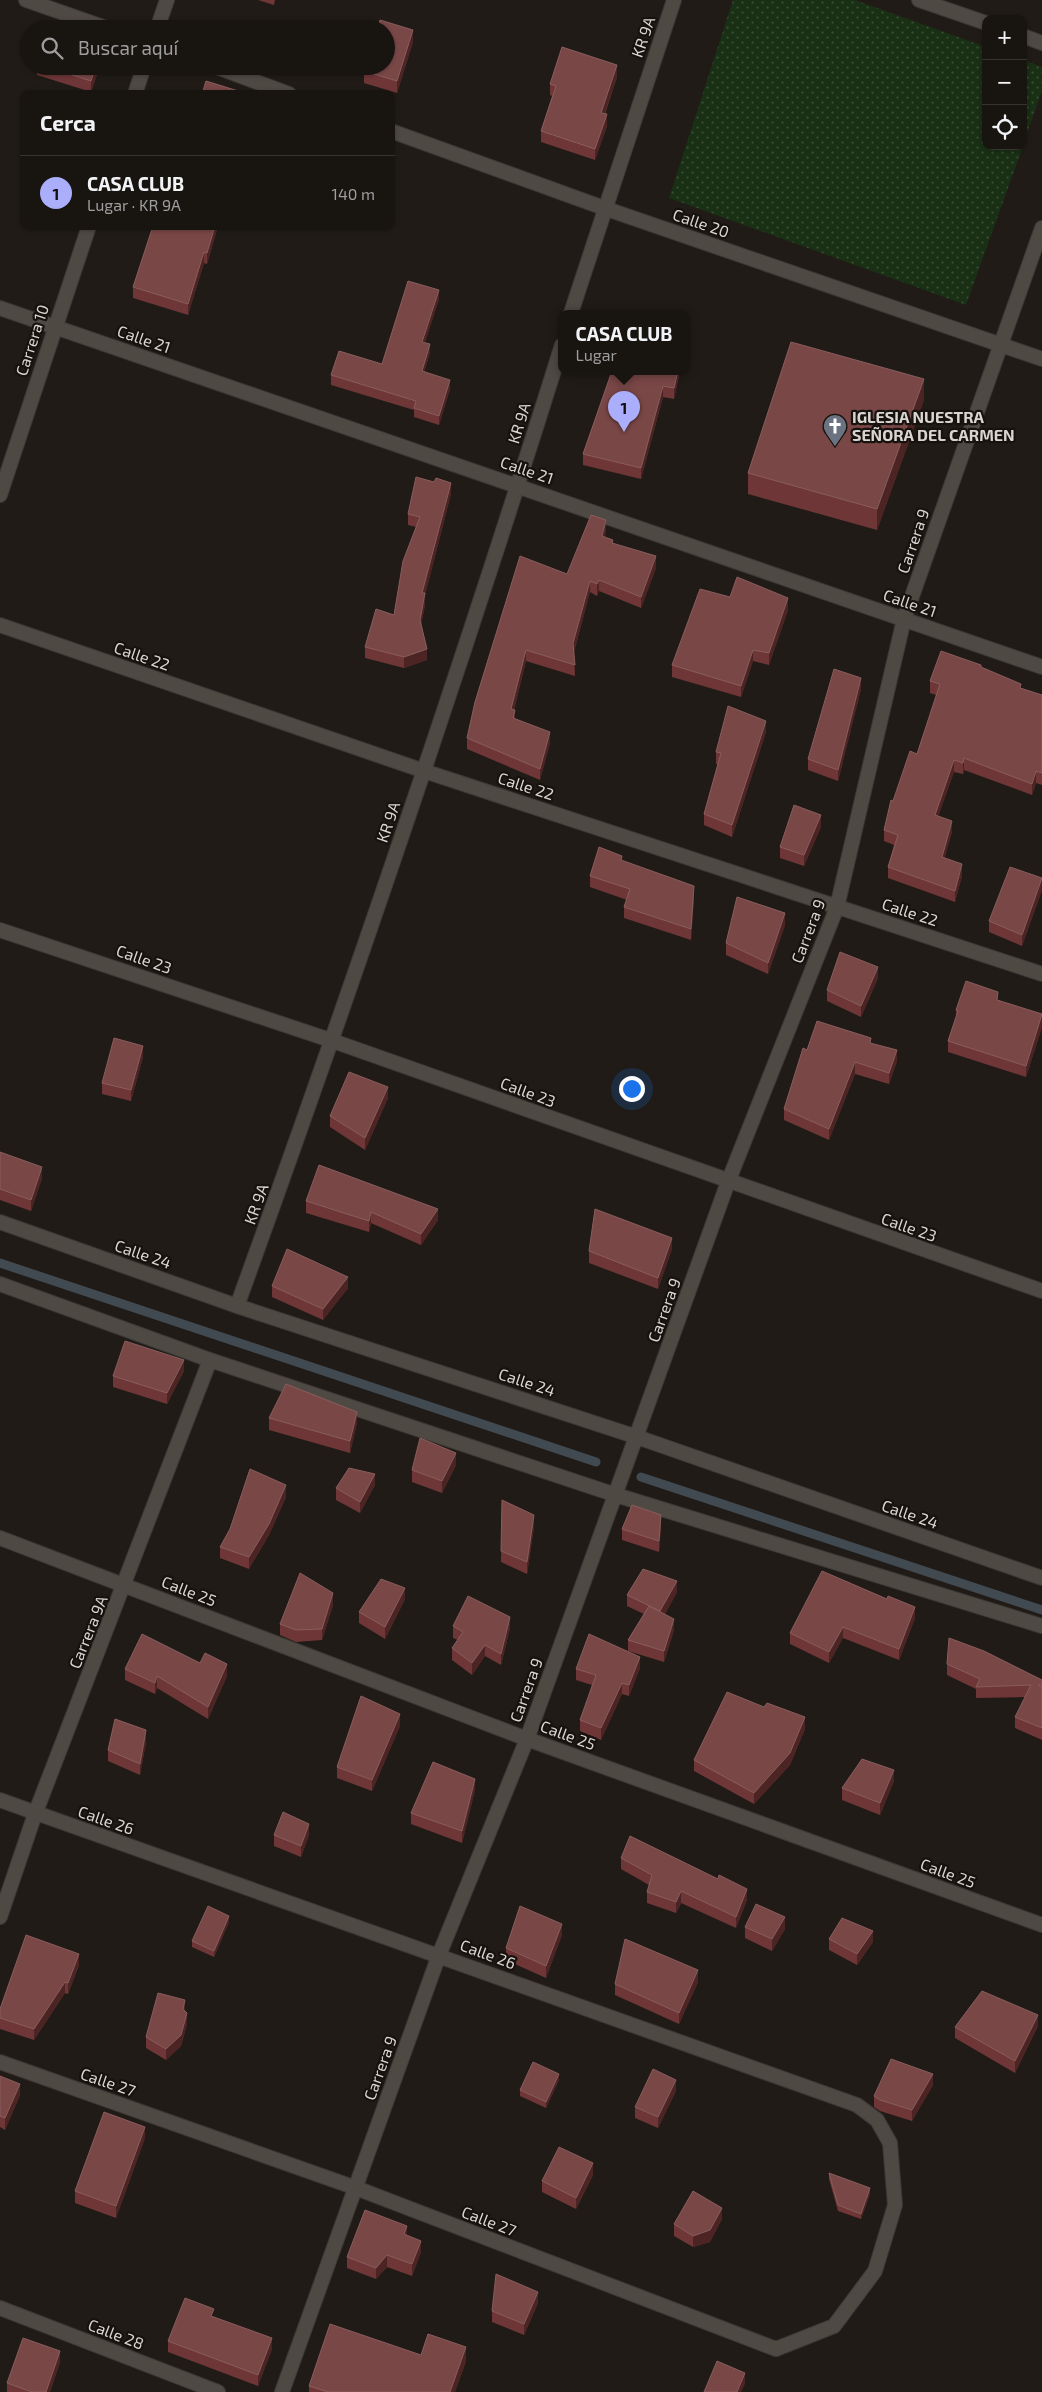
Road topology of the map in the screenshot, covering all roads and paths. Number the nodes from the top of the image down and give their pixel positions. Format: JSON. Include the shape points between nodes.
{"nodes":[{"id":1,"x":26,"y":0,"type":"edge"},
{"id":2,"x":167,"y":0,"type":"edge"},
{"id":3,"x":674,"y":0,"type":"edge"},
{"id":4,"x":919,"y":0,"type":"edge"},
{"id":5,"x":83,"y":20,"type":"edge"},
{"id":6,"x":160,"y":20,"type":"edge"},
{"id":7,"x":982,"y":22,"type":"edge"},
{"id":8,"x":1027,"y":37,"type":"edge"},
{"id":9,"x":1042,"y":43,"type":"edge"},
{"id":10,"x":141,"y":75,"type":"edge"},
{"id":11,"x":238,"y":75,"type":"edge"},
{"id":12,"x":136,"y":90,"type":"edge"},
{"id":13,"x":278,"y":90,"type":"edge"},
{"id":14,"x":395,"y":132,"type":"edge"},
{"id":15,"x":604,"y":208,"type":"junction"},
{"id":16,"x":1042,"y":228,"type":"edge"},
{"id":17,"x":88,"y":230,"type":"edge"},
{"id":18,"x":0,"y":308,"type":"edge"},
{"id":19,"x":572,"y":310,"type":"edge"},
{"id":20,"x":54,"y":327,"type":"junction"},
{"id":21,"x":1001,"y":344,"type":"junction"},
{"id":22,"x":558,"y":358,"type":"edge"},
{"id":23,"x":1042,"y":359,"type":"edge"},
{"id":24,"x":518,"y":486,"type":"junction"},
{"id":25,"x":0,"y":495,"type":"edge"},
{"id":26,"x":904,"y":619,"type":"junction"},
{"id":27,"x":0,"y":625,"type":"edge"},
{"id":28,"x":1042,"y":667,"type":"edge"},
{"id":29,"x":424,"y":770,"type":"junction"},
{"id":30,"x":837,"y":907,"type":"junction"},
{"id":31,"x":0,"y":930,"type":"edge"},
{"id":32,"x":1042,"y":974,"type":"edge"},
{"id":33,"x":333,"y":1041,"type":"junction"},
{"id":34,"x":728,"y":1182,"type":"junction"},
{"id":35,"x":0,"y":1222,"type":"edge"},
{"id":36,"x":0,"y":1284,"type":"edge"},
{"id":37,"x":1042,"y":1291,"type":"edge"},
{"id":38,"x":237,"y":1306,"type":"junction"},
{"id":39,"x":210,"y":1360,"type":"junction"},
{"id":40,"x":637,"y":1437,"type":"junction"},
{"id":41,"x":616,"y":1494,"type":"junction"},
{"id":42,"x":0,"y":1538,"type":"edge"},
{"id":43,"x":1042,"y":1578,"type":"edge"},
{"id":44,"x":125,"y":1585,"type":"junction"},
{"id":45,"x":1042,"y":1626,"type":"edge"},
{"id":46,"x":527,"y":1739,"type":"junction"},
{"id":47,"x":0,"y":1800,"type":"edge"},
{"id":48,"x":35,"y":1814,"type":"junction"},
{"id":49,"x":0,"y":1917,"type":"edge"},
{"id":50,"x":1042,"y":1925,"type":"edge"},
{"id":51,"x":439,"y":1955,"type":"junction"},
{"id":52,"x":0,"y":2062,"type":"edge"},
{"id":53,"x":356,"y":2188,"type":"junction"},
{"id":54,"x":895,"y":2205,"type":"joint"},
{"id":55,"x":0,"y":2308,"type":"edge"},
{"id":56,"x":218,"y":2392,"type":"edge"},
{"id":57,"x":282,"y":2392,"type":"edge"}],
"edges":[{"from":1,"to":5,"type":"street"},
{"from":2,"to":6,"type":"street"},
{"from":3,"to":15,"type":"street","name":"KR 9A"},
{"from":4,"to":7,"type":"street"},
{"from":8,"to":9,"type":"street"},
{"from":10,"to":12,"type":"street"},
{"from":11,"to":13,"type":"street"},
{"from":14,"to":15,"type":"street","name":"Calle 20"},
{"from":15,"to":19,"type":"street","name":"KR 9A"},
{"from":15,"to":21,"type":"street","name":"Calle 20"},
{"from":16,"to":21,"type":"street","name":"Carrera 9"},
{"from":17,"to":20,"type":"street","name":"Carrera 10"},
{"from":18,"to":20,"type":"street","name":"Calle 21"},
{"from":20,"to":24,"type":"street","name":"Calle 21"},
{"from":20,"to":25,"type":"street","name":"Carrera 10"},
{"from":21,"to":23,"type":"street","name":"Calle 20"},
{"from":21,"to":26,"type":"street","name":"Carrera 9"},
{"from":22,"to":24,"type":"street","name":"KR 9A"},
{"from":24,"to":26,"type":"street","name":"Calle 21"},
{"from":24,"to":29,"type":"street","name":"KR 9A"},
{"from":26,"to":28,"type":"street","name":"Calle 21"},
{"from":26,"to":30,"type":"street","name":"Carrera 9"},
{"from":27,"to":29,"type":"street","name":"Calle 22"},
{"from":29,"to":30,"type":"street","name":"Calle 22"},
{"from":29,"to":33,"type":"street","name":"KR 9A"},
{"from":30,"to":32,"type":"street","name":"Calle 22"},
{"from":30,"to":34,"type":"street","name":"Carrera 9"},
{"from":31,"to":33,"type":"street","name":"Calle 23"},
{"from":33,"to":34,"type":"street","name":"Calle 23"},
{"from":33,"to":38,"type":"street","name":"KR 9A"},
{"from":34,"to":37,"type":"street","name":"Calle 23"},
{"from":34,"to":40,"type":"street","name":"Carrera 9"},
{"from":35,"to":38,"type":"street","name":"Calle 24"},
{"from":36,"to":39,"type":"street"},
{"from":38,"to":40,"type":"street","name":"Calle 24"},
{"from":39,"to":41,"type":"street"},
{"from":39,"to":44,"type":"street","name":"Carrera 9A"},
{"from":40,"to":41,"type":"street","name":"Carrera 9"},
{"from":40,"to":43,"type":"street","name":"Calle 24"},
{"from":41,"to":45,"type":"street"},
{"from":41,"to":46,"type":"street","name":"Carrera 9"},
{"from":42,"to":44,"type":"street","name":"Calle 25"},
{"from":44,"to":46,"type":"street","name":"Calle 25"},
{"from":44,"to":48,"type":"street","name":"Carrera 9A"},
{"from":46,"to":50,"type":"street","name":"Calle 25"},
{"from":46,"to":51,"type":"street","name":"Carrera 9"},
{"from":47,"to":48,"type":"street","name":"Calle 26"},
{"from":48,"to":49,"type":"street","name":"Carrera 9A"},
{"from":48,"to":51,"type":"street","name":"Calle 26"},
{"from":51,"to":53,"type":"street","name":"Carrera 9"},
{"from":51,"to":54,"type":"street","name":"Calle 26","via":[[857,2105],[877,2120],[890,2143]]},
{"from":52,"to":53,"type":"street","name":"Calle 27"},
{"from":53,"to":54,"type":"street","name":"Calle 27","via":[[776,2349],[834,2326],[875,2271]]},
{"from":53,"to":57,"type":"street","name":"Carrera 9"},
{"from":55,"to":56,"type":"street","name":"Calle 28"}]}
